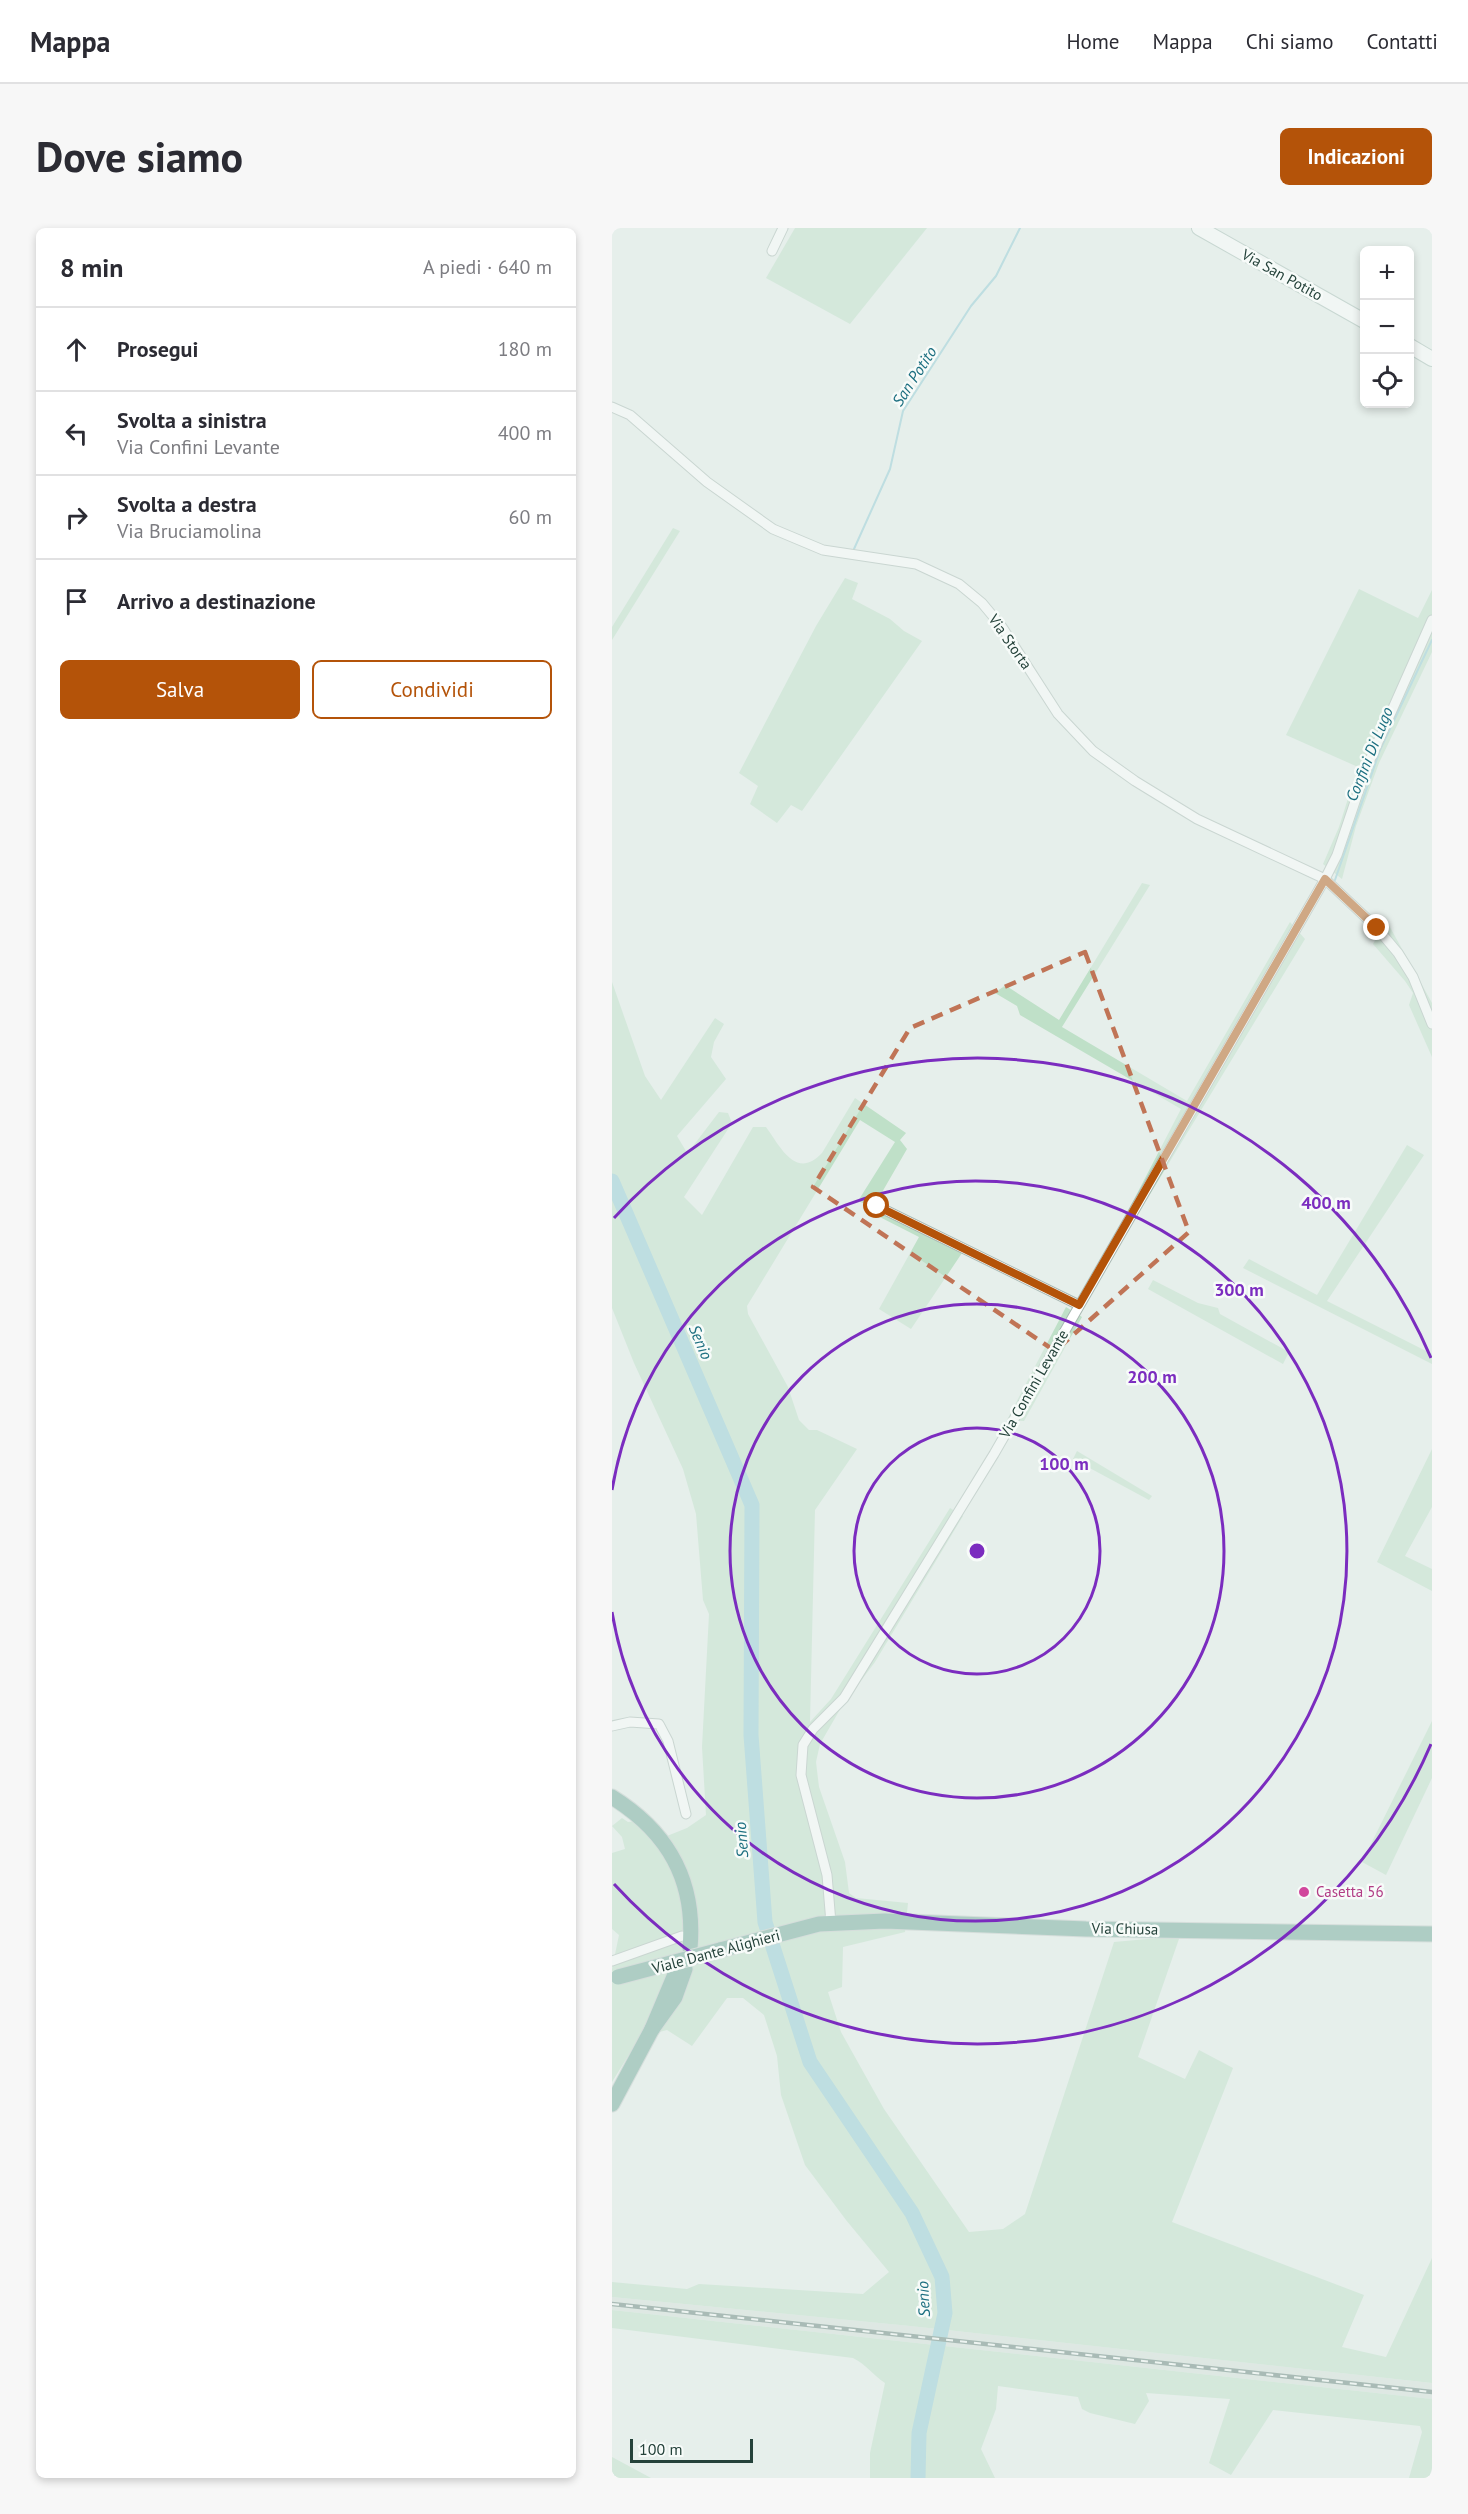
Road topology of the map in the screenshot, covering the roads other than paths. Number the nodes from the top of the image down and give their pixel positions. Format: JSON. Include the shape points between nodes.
{"nodes":[{"id":1,"x":783,"y":228,"type":"edge"},
{"id":2,"x":1199,"y":228,"type":"edge"},
{"id":3,"x":772,"y":251,"type":"dead end"},
{"id":4,"x":1360,"y":318,"type":"edge"},
{"id":5,"x":1414,"y":348,"type":"edge"},
{"id":6,"x":1432,"y":359,"type":"edge"},
{"id":7,"x":612,"y":407,"type":"edge"},
{"id":8,"x":1432,"y":620,"type":"edge"},
{"id":9,"x":1325,"y":879,"type":"junction"},
{"id":10,"x":1432,"y":1024,"type":"edge"},
{"id":11,"x":877,"y":1206,"type":"dead end"},
{"id":12,"x":1079,"y":1305,"type":"junction"},
{"id":13,"x":612,"y":1726,"type":"edge"},
{"id":14,"x":612,"y":1797,"type":"edge"},
{"id":15,"x":612,"y":1802,"type":"edge"},
{"id":16,"x":686,"y":1814,"type":"dead end"},
{"id":17,"x":825,"y":1924,"type":"junction"},
{"id":18,"x":1432,"y":1934,"type":"edge"},
{"id":19,"x":684,"y":1945,"type":"junction"},
{"id":20,"x":612,"y":1961,"type":"edge"},
{"id":21,"x":680,"y":1970,"type":"dead end"},
{"id":22,"x":615,"y":1978,"type":"edge"},
{"id":23,"x":612,"y":2104,"type":"edge"}],
"edges":[{"from":1,"to":3,"type":"street"},
{"from":2,"to":4,"type":"street","name":"Via San Potito"},
{"from":5,"to":6,"type":"street"},
{"from":7,"to":9,"type":"street","name":"Via Storta","via":[[630,415],[707,482],[773,529],[823,550],[916,564],[959,584],[1002,627],[1058,714],[1093,751],[1197,819]]},
{"from":8,"to":9,"type":"street","name":"Via Confini Levante","via":[[1366,769]]},
{"from":9,"to":10,"type":"street","name":"Via Storta","via":[[1398,953],[1413,977]]},
{"from":9,"to":12,"type":"street","name":"Via Confini Levante"},
{"from":11,"to":12,"type":"street"},
{"from":12,"to":17,"type":"street","name":"Via Confini Levante","via":[[994,1454],[844,1698],[803,1745],[801,1775],[827,1875]]},
{"from":13,"to":16,"type":"street","via":[[630,1722],[659,1724],[668,1741]]},
{"from":14,"to":19,"type":"main road","via":[[652,1828],[676,1862],[685,1885],[691,1921]]},
{"from":15,"to":19,"type":"main road","via":[[651,1836],[673,1874],[682,1909]]},
{"from":17,"to":18,"type":"main road","name":"Via Chiusa","via":[[885,1921],[1086,1929]]},
{"from":17,"to":22,"type":"main road","name":"Viale Dante Alighieri","bridge":true},
{"from":19,"to":20,"type":"street"},
{"from":21,"to":23,"type":"main road"}]}
